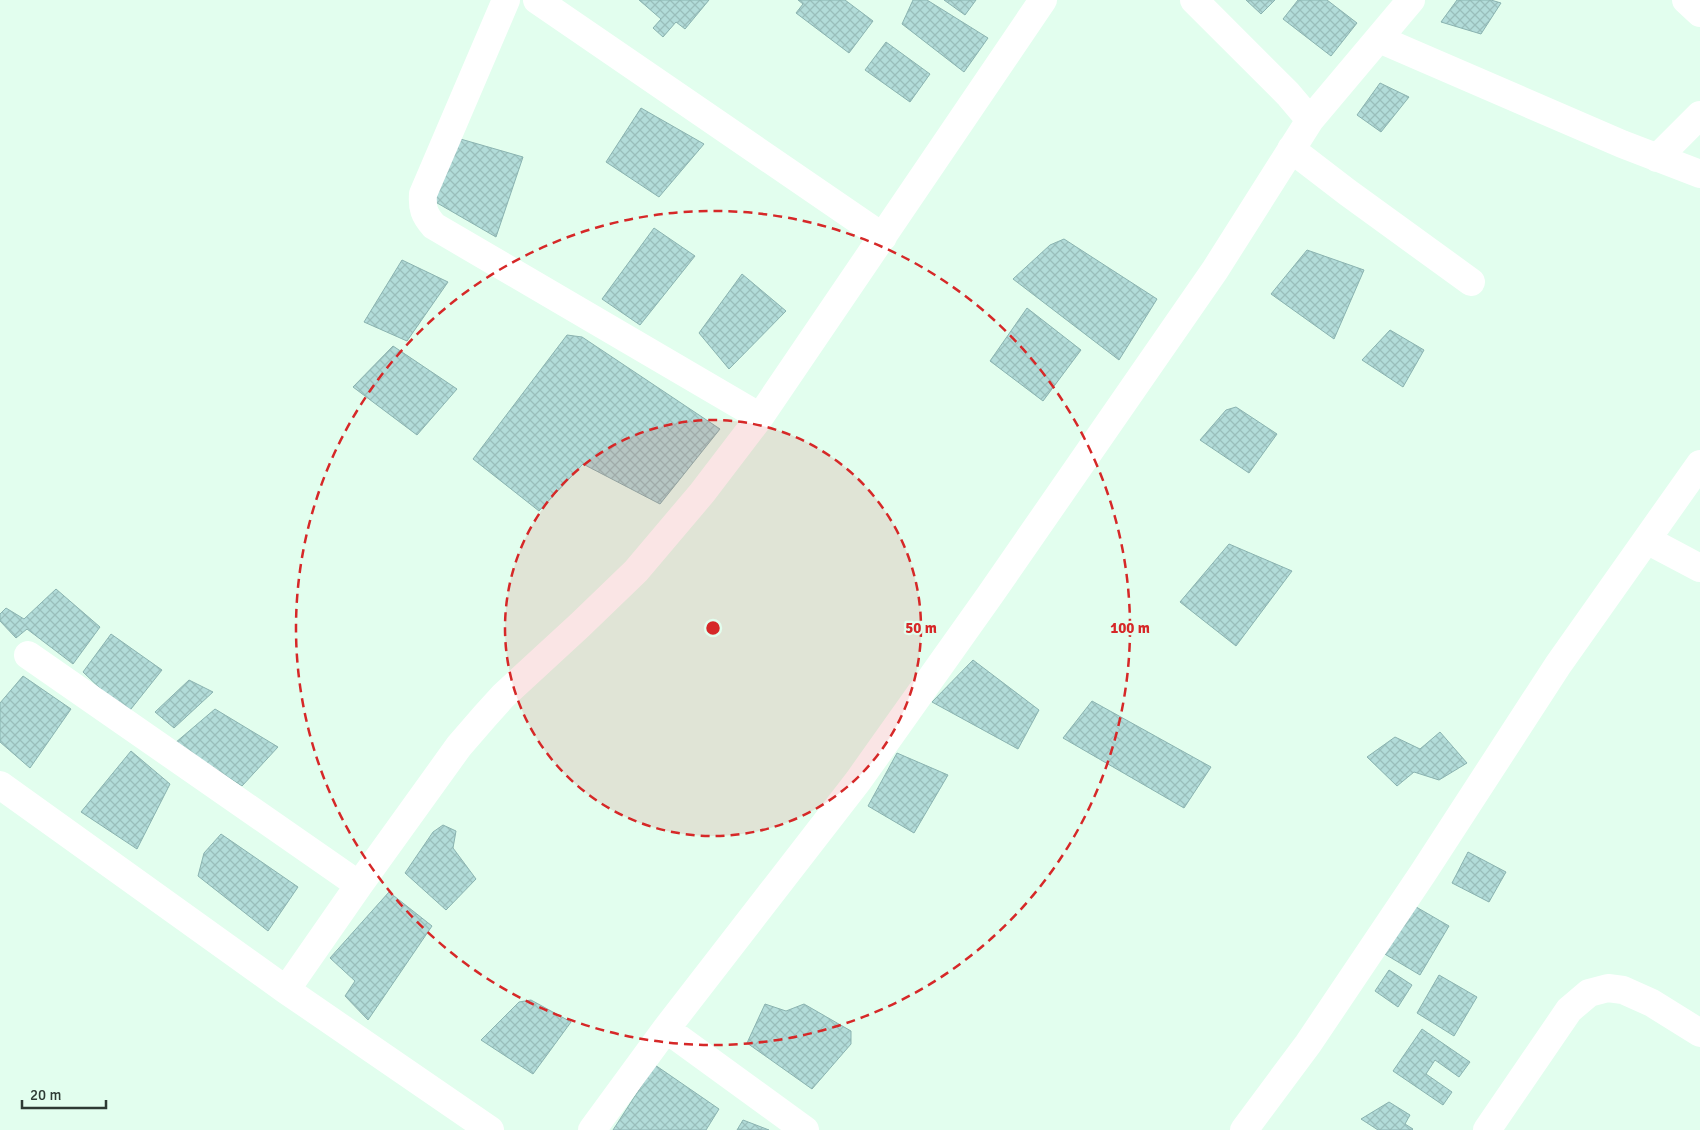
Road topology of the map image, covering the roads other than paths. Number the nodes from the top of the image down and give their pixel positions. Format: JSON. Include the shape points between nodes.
{"nodes":[{"id":1,"x":506,"y":0,"type":"edge"},
{"id":2,"x":537,"y":0,"type":"edge"},
{"id":3,"x":1043,"y":0,"type":"edge"},
{"id":4,"x":1194,"y":0,"type":"edge"},
{"id":5,"x":1412,"y":0,"type":"edge"},
{"id":6,"x":1686,"y":0,"type":"edge"},
{"id":7,"x":1700,"y":13,"type":"edge"},
{"id":8,"x":1379,"y":39,"type":"junction"},
{"id":9,"x":1700,"y":116,"type":"edge"},
{"id":10,"x":1310,"y":120,"type":"junction"},
{"id":11,"x":1291,"y":149,"type":"junction"},
{"id":12,"x":1657,"y":158,"type":"junction"},
{"id":13,"x":1700,"y":174,"type":"edge"},
{"id":14,"x":883,"y":237,"type":"junction"},
{"id":15,"x":1471,"y":282,"type":"dead end"},
{"id":16,"x":760,"y":417,"type":"junction"},
{"id":17,"x":1700,"y":464,"type":"edge"},
{"id":18,"x":1646,"y":540,"type":"junction"},
{"id":19,"x":1700,"y":568,"type":"edge"},
{"id":20,"x":28,"y":655,"type":"dead end"},
{"id":21,"x":0,"y":785,"type":"edge"},
{"id":22,"x":359,"y":885,"type":"junction"},
{"id":23,"x":286,"y":990,"type":"junction"},
{"id":24,"x":666,"y":1029,"type":"junction"},
{"id":25,"x":1700,"y":1033,"type":"edge"},
{"id":26,"x":490,"y":1130,"type":"edge"},
{"id":27,"x":592,"y":1130,"type":"edge"},
{"id":28,"x":805,"y":1130,"type":"edge"},
{"id":29,"x":1244,"y":1130,"type":"edge"},
{"id":30,"x":1486,"y":1130,"type":"edge"}],
"edges":[{"from":1,"to":16,"type":"street","via":[[423,194],[422,206],[426,217],[434,226]]},
{"from":2,"to":14,"type":"street"},
{"from":3,"to":14,"type":"street"},
{"from":4,"to":10,"type":"street"},
{"from":5,"to":8,"type":"street"},
{"from":6,"to":7,"type":"street"},
{"from":8,"to":10,"type":"street"},
{"from":8,"to":12,"type":"street"},
{"from":9,"to":12,"type":"street"},
{"from":10,"to":11,"type":"street"},
{"from":11,"to":15,"type":"street"},
{"from":11,"to":24,"type":"street","via":[[1215,270],[950,652],[858,781]]},
{"from":12,"to":13,"type":"street"},
{"from":14,"to":16,"type":"street"},
{"from":16,"to":22,"type":"street","via":[[636,571],[503,696],[459,746]]},
{"from":17,"to":18,"type":"street"},
{"from":18,"to":19,"type":"street"},
{"from":18,"to":29,"type":"street","via":[[1558,665],[1319,1028]]},
{"from":20,"to":22,"type":"street"},
{"from":21,"to":23,"type":"street"},
{"from":22,"to":23,"type":"street"},
{"from":23,"to":26,"type":"street"},
{"from":24,"to":27,"type":"street"},
{"from":24,"to":28,"type":"street"},
{"from":25,"to":30,"type":"street","via":[[1652,1002],[1623,990],[1608,988],[1589,993],[1569,1010]]}]}
